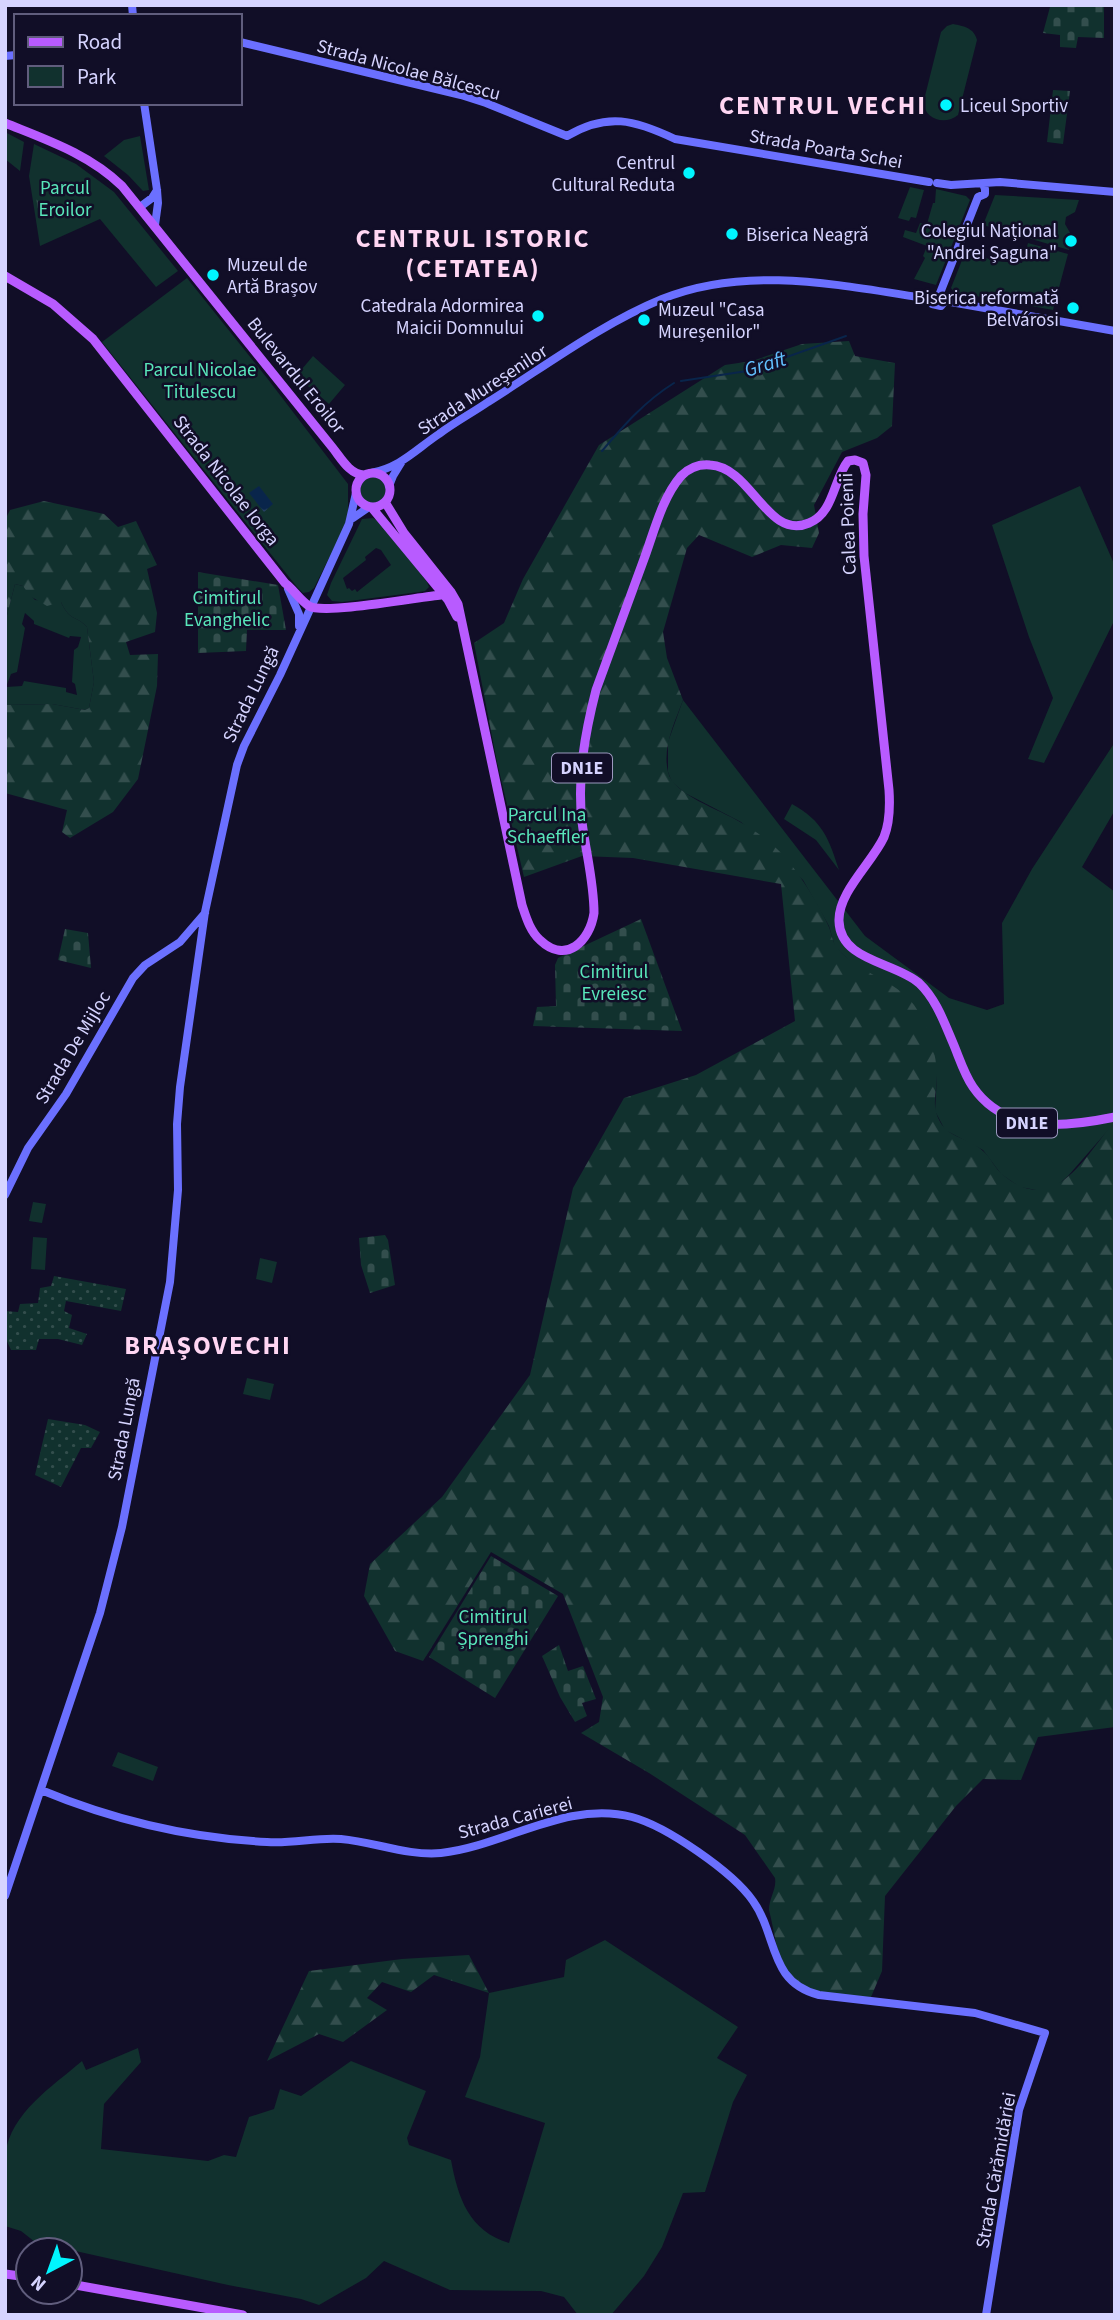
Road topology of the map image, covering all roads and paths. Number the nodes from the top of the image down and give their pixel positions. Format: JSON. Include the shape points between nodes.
{"nodes":[{"id":1,"x":242,"y":41,"type":"edge"},
{"id":2,"x":145,"y":105,"type":"edge"},
{"id":3,"x":5,"y":123,"type":"edge"},
{"id":4,"x":567,"y":136,"type":"joint"},
{"id":5,"x":979,"y":184,"type":"junction"},
{"id":6,"x":157,"y":190,"type":"junction"},
{"id":7,"x":1115,"y":192,"type":"edge"},
{"id":8,"x":140,"y":206,"type":"junction"},
{"id":9,"x":155,"y":225,"type":"junction"},
{"id":10,"x":5,"y":276,"type":"edge"},
{"id":11,"x":940,"y":293,"type":"junction"},
{"id":12,"x":931,"y":299,"type":"junction"},
{"id":13,"x":945,"y":301,"type":"junction"},
{"id":14,"x":1115,"y":331,"type":"edge"},
{"id":15,"x":401,"y":464,"type":"junction"},
{"id":16,"x":367,"y":474,"type":"junction"},
{"id":17,"x":390,"y":486,"type":"junction"},
{"id":18,"x":356,"y":493,"type":"junction"},
{"id":19,"x":385,"y":502,"type":"junction"},
{"id":20,"x":370,"y":508,"type":"junction"},
{"id":21,"x":349,"y":524,"type":"junction"},
{"id":22,"x":438,"y":582,"type":"junction"},
{"id":23,"x":285,"y":583,"type":"junction"},
{"id":24,"x":447,"y":593,"type":"junction"},
{"id":25,"x":425,"y":596,"type":"junction"},
{"id":26,"x":310,"y":607,"type":"junction"},
{"id":27,"x":299,"y":632,"type":"junction"},
{"id":28,"x":205,"y":912,"type":"junction"},
{"id":29,"x":188,"y":934,"type":"junction"},
{"id":30,"x":200,"y":946,"type":"junction"},
{"id":31,"x":1115,"y":1116,"type":"edge"},
{"id":32,"x":5,"y":1195,"type":"edge"},
{"id":33,"x":41,"y":1790,"type":"junction"},
{"id":34,"x":5,"y":1896,"type":"edge"},
{"id":35,"x":1045,"y":2033,"type":"joint"},
{"id":36,"x":84,"y":2287,"type":"edge"},
{"id":37,"x":243,"y":2315,"type":"edge"},
{"id":38,"x":986,"y":2315,"type":"edge"}],
"edges":[{"from":1,"to":4,"type":"street","name":"Strada Nicolae Bălcescu","via":[[461,95]]},
{"from":2,"to":6,"type":"street"},
{"from":3,"to":8,"type":"main road","name":"Bulevardul Eroilor","via":[[90,160]]},
{"from":4,"to":5,"type":"street","name":"Strada Poarta Schei","via":[[593,124],[617,120],[675,139],[948,185]]},
{"from":5,"to":7,"type":"street","name":"Strada Poarta Schei"},
{"from":5,"to":11,"type":"street","via":[[971,192],[978,198]]},
{"from":6,"to":8,"type":"street"},
{"from":6,"to":9,"type":"street"},
{"from":8,"to":9,"type":"main road","name":"Bulevardul Eroilor"},
{"from":9,"to":16,"type":"main road","name":"Bulevardul Eroilor","via":[[352,471]]},
{"from":10,"to":23,"type":"main road","name":"Strada Nicolae Iorga","via":[[53,304],[93,339]]},
{"from":11,"to":12,"type":"street"},
{"from":11,"to":13,"type":"street"},
{"from":12,"to":13,"type":"street","via":[[936,306]]},
{"from":12,"to":15,"type":"street","name":"Strada Mureșenilor","via":[[781,280],[730,283],[675,295],[583,342],[439,434]]},
{"from":13,"to":14,"type":"street"},
{"from":15,"to":16,"type":"street","name":"Strada Mureșenilor"},
{"from":15,"to":17,"type":"street","name":"Strada Mureșenilor"},
{"from":16,"to":17,"type":"main road","via":[[381,475]]},
{"from":16,"to":18,"type":"main road","via":[[357,483]]},
{"from":17,"to":19,"type":"main road"},
{"from":18,"to":20,"type":"main road","number":"DN1E"},
{"from":18,"to":21,"type":"street"},
{"from":19,"to":20,"type":"main road"},
{"from":19,"to":22,"type":"main road","number":"DN1E"},
{"from":20,"to":21,"type":"street","via":[[355,515]]},
{"from":20,"to":22,"type":"main road","number":"DN1E"},
{"from":21,"to":26,"type":"street"},
{"from":22,"to":24,"type":"main road","number":"DN1E"},
{"from":22,"to":25,"type":"main road"},
{"from":23,"to":26,"type":"main road","name":"Strada Nicolae Iorga"},
{"from":23,"to":27,"type":"street","via":[[299,614]]},
{"from":24,"to":25,"type":"main road"},
{"from":24,"to":31,"type":"main road","name":"Calea Poienii","number":"DN1E","via":[[458,604],[522,905],[537,937],[553,948],[577,946],[591,929],[594,901],[581,804],[584,741],[596,690],[632,590],[659,516],[679,480],[689,469],[704,465],[728,469],[779,520],[802,525],[821,516],[845,464],[859,461],[866,470],[864,556],[889,811],[884,837],[843,902],[839,926],[856,952],[904,973],[926,991],[970,1081],[992,1106],[1030,1123],[1055,1126]]},
{"from":25,"to":26,"type":"main road","via":[[347,607]]},
{"from":26,"to":27,"type":"street","name":"Strada Lungă"},
{"from":27,"to":28,"type":"street","name":"Strada Lungă","via":[[239,760]]},
{"from":28,"to":29,"type":"street","name":"Strada Lungă"},
{"from":28,"to":30,"type":"street","name":"Strada Lungă"},
{"from":29,"to":30,"type":"street"},
{"from":29,"to":32,"type":"street","name":"Strada De Mijloc","via":[[133,978]]},
{"from":30,"to":33,"type":"street","name":"Strada Lungă","via":[[177,1112],[178,1190],[170,1282],[111,1576]]},
{"from":33,"to":34,"type":"street","name":"Strada Lungă"},
{"from":33,"to":35,"type":"street","name":"Strada Carierei","via":[[91,1810],[173,1830],[272,1843],[345,1840],[420,1853],[451,1851],[572,1816],[604,1813],[636,1818],[707,1859],[745,1891],[759,1911],[784,1974],[802,1989],[819,1995],[975,2013]]},
{"from":35,"to":38,"type":"street","name":"Strada Cărămidăriei","via":[[1019,2110]]},
{"from":36,"to":37,"type":"main road"}]}
